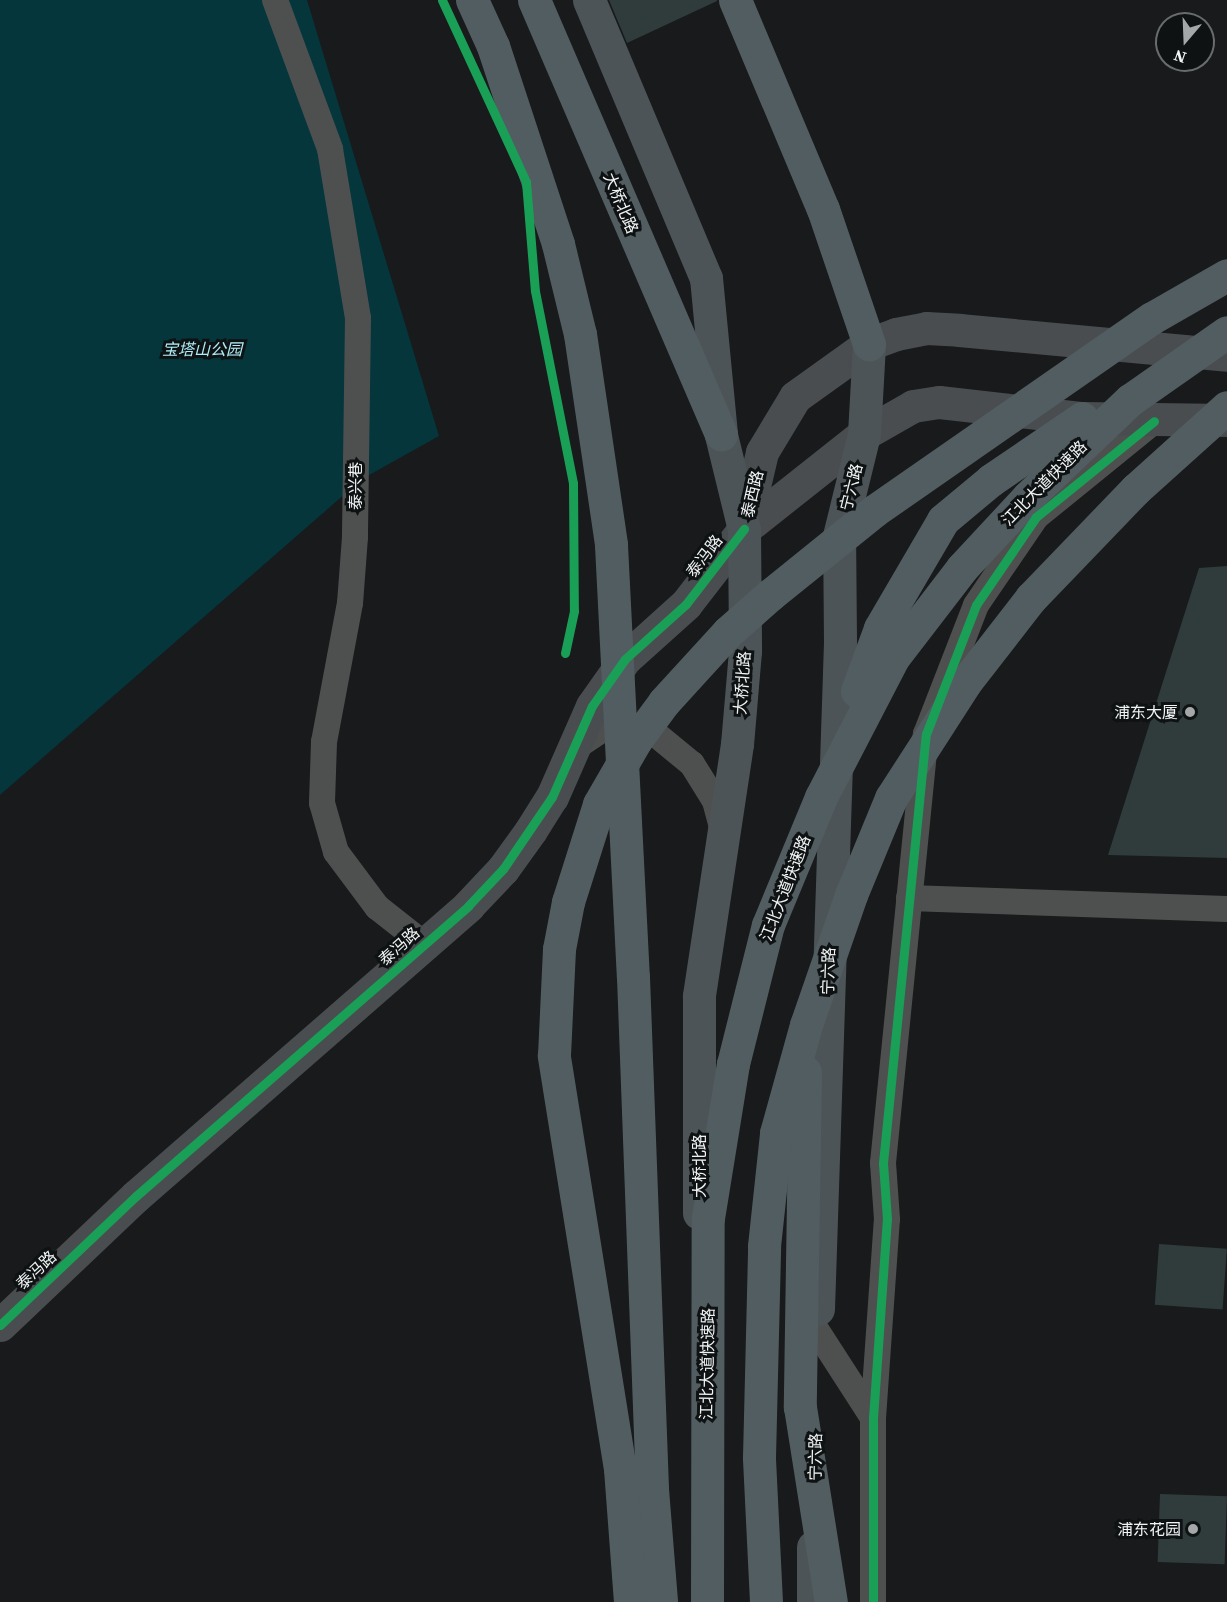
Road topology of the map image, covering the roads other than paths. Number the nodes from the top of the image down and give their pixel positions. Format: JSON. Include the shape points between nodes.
{"nodes":[{"id":1,"x":275,"y":0,"type":"edge"},
{"id":2,"x":472,"y":0,"type":"edge"},
{"id":3,"x":534,"y":0,"type":"edge"},
{"id":4,"x":589,"y":0,"type":"edge"},
{"id":5,"x":735,"y":0,"type":"edge"},
{"id":6,"x":1227,"y":275,"type":"edge"},
{"id":7,"x":1227,"y":332,"type":"edge"},
{"id":8,"x":869,"y":344,"type":"junction"},
{"id":9,"x":1227,"y":355,"type":"edge"},
{"id":10,"x":1227,"y":407,"type":"edge"},
{"id":11,"x":1082,"y":418,"type":"junction"},
{"id":12,"x":1227,"y":420,"type":"edge"},
{"id":13,"x":1154,"y":421,"type":"junction"},
{"id":14,"x":721,"y":435,"type":"junction"},
{"id":15,"x":864,"y":435,"type":"junction"},
{"id":16,"x":744,"y":529,"type":"junction"},
{"id":17,"x":573,"y":749,"type":"junction"},
{"id":18,"x":836,"y":749,"type":"junction"},
{"id":19,"x":723,"y":835,"type":"junction"},
{"id":20,"x":909,"y":898,"type":"junction"},
{"id":21,"x":1227,"y":909,"type":"edge"},
{"id":22,"x":424,"y":944,"type":"junction"},
{"id":23,"x":806,"y":1025,"type":"junction"},
{"id":24,"x":0,"y":1324,"type":"edge"},
{"id":25,"x":817,"y":1331,"type":"junction"},
{"id":26,"x":873,"y":1418,"type":"junction"},
{"id":27,"x":630,"y":1602,"type":"edge"},
{"id":28,"x":661,"y":1602,"type":"edge"},
{"id":29,"x":695,"y":1602,"type":"edge"},
{"id":30,"x":708,"y":1602,"type":"edge"},
{"id":31,"x":766,"y":1602,"type":"edge"},
{"id":32,"x":813,"y":1602,"type":"edge"},
{"id":33,"x":831,"y":1602,"type":"edge"},
{"id":34,"x":873,"y":1602,"type":"edge"}],
"edges":[{"from":1,"to":22,"type":"street","name":"泰兴巷","via":[[330,149],[358,318],[355,537],[350,603],[324,742],[322,803],[336,852],[377,907]]},
{"from":2,"to":28,"type":"highway","via":[[493,46],[558,244],[580,334],[610,534],[619,646],[652,1489]]},
{"from":3,"to":14,"type":"highway","name":"大桥北路"},
{"from":4,"to":14,"type":"main road","via":[[706,278]]},
{"from":5,"to":8,"type":"highway","via":[[822,209]]},
{"from":6,"to":27,"type":"highway","via":[[1152,318],[874,511],[770,595],[728,632],[664,702],[636,740],[599,804],[568,902],[560,949],[554,1055],[620,1469]]},
{"from":7,"to":30,"type":"highway","name":"江北大道快速路","via":[[1130,400],[1028,497],[962,568],[893,658],[820,797],[768,925],[733,1064],[708,1218]]},
{"from":8,"to":9,"type":"main road","name":"泰西路","via":[[926,328]]},
{"from":8,"to":15,"type":"main road","name":"宁六路"},
{"from":8,"to":16,"type":"main road","name":"泰西路","via":[[795,397],[773,429],[762,452]]},
{"from":10,"to":23,"type":"highway","via":[[1136,489],[1031,598],[965,683],[891,798],[850,895]]},
{"from":11,"to":13,"type":"main road","name":"泰西路"},
{"from":11,"to":15,"type":"main road","name":"泰西路","via":[[939,402],[913,406]]},
{"from":11,"to":18,"type":"highway","via":[[991,480],[943,520],[880,628]]},
{"from":12,"to":13,"type":"main road","name":"泰西路"},
{"from":13,"to":20,"type":"street","via":[[1036,517],[976,605],[926,734]]},
{"from":14,"to":16,"type":"main road","name":"大桥北路"},
{"from":15,"to":16,"type":"main road","name":"泰西路"},
{"from":15,"to":18,"type":"main road","name":"宁六路","via":[[839,536]]},
{"from":16,"to":17,"type":"main road","name":"泰冯路","via":[[686,604],[625,659],[592,706]]},
{"from":16,"to":19,"type":"main road","name":"大桥北路","via":[[745,651],[737,744]]},
{"from":17,"to":19,"type":"street","via":[[606,727],[630,725],[653,732],[692,764],[715,801]]},
{"from":17,"to":22,"type":"main road","name":"泰冯路","via":[[552,797],[503,869]]},
{"from":18,"to":25,"type":"main road","name":"宁六路"},
{"from":19,"to":29,"type":"main road","name":"大桥北路","via":[[699,996],[700,1405]]},
{"from":20,"to":21,"type":"street"},
{"from":20,"to":26,"type":"street","via":[[883,1163],[887,1219]]},
{"from":22,"to":24,"type":"main road","name":"泰冯路","via":[[136,1196]]},
{"from":23,"to":31,"type":"highway","via":[[776,1133],[764,1246],[759,1458]]},
{"from":23,"to":33,"type":"highway","via":[[800,1407]]},
{"from":25,"to":26,"type":"street"},
{"from":25,"to":32,"type":"main road","name":"宁六路"},
{"from":26,"to":34,"type":"street"}]}
